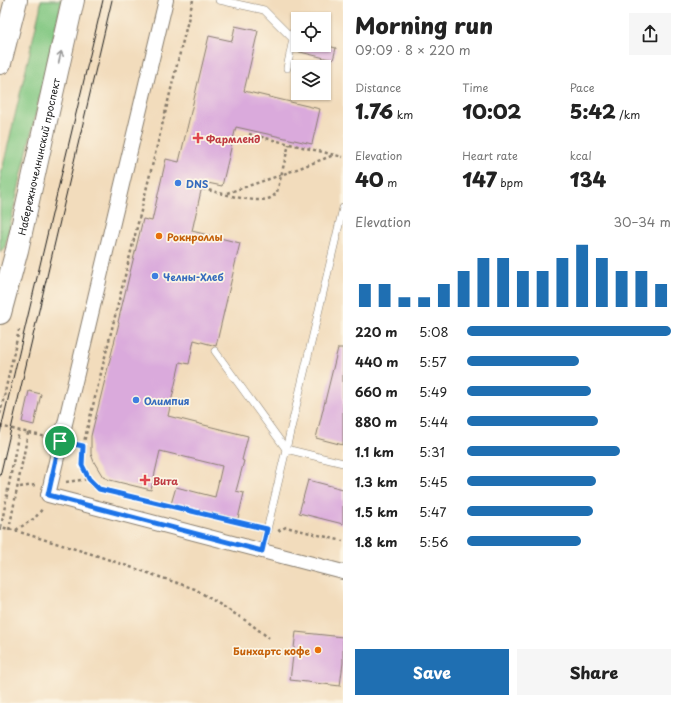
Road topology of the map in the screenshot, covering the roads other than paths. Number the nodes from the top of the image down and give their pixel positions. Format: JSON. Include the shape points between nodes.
{"nodes":[{"id":1,"x":16,"y":0,"type":"edge"},
{"id":2,"x":73,"y":0,"type":"edge"},
{"id":3,"x":166,"y":0,"type":"edge"},
{"id":4,"x":219,"y":0,"type":"edge"},
{"id":5,"x":254,"y":4,"type":"edge"},
{"id":6,"x":0,"y":63,"type":"edge"},
{"id":7,"x":287,"y":68,"type":"dead end"},
{"id":8,"x":343,"y":208,"type":"edge"},
{"id":9,"x":8,"y":256,"type":"edge"},
{"id":10,"x":0,"y":313,"type":"edge"},
{"id":11,"x":215,"y":351,"type":"dead end"},
{"id":12,"x":286,"y":450,"type":"junction"},
{"id":13,"x":343,"y":463,"type":"edge"},
{"id":14,"x":262,"y":551,"type":"junction"},
{"id":15,"x":343,"y":572,"type":"edge"}],
"edges":[{"from":1,"to":6,"type":"main road"},
{"from":9,"to":2,"type":"main road","name":"Набережночелнинский проспект","one_way":true},
{"from":3,"to":14,"type":"street","via":[[48,495]]},
{"from":4,"to":5,"type":"lane"},
{"from":5,"to":7,"type":"lane","via":[[264,10],[294,39]]},
{"from":8,"to":12,"type":"lane"},
{"from":9,"to":10,"type":"main road","name":"Набережночелнинский проспект"},
{"from":11,"to":12,"type":"lane"},
{"from":12,"to":13,"type":"lane"},
{"from":12,"to":14,"type":"lane"},
{"from":14,"to":15,"type":"street"}]}
